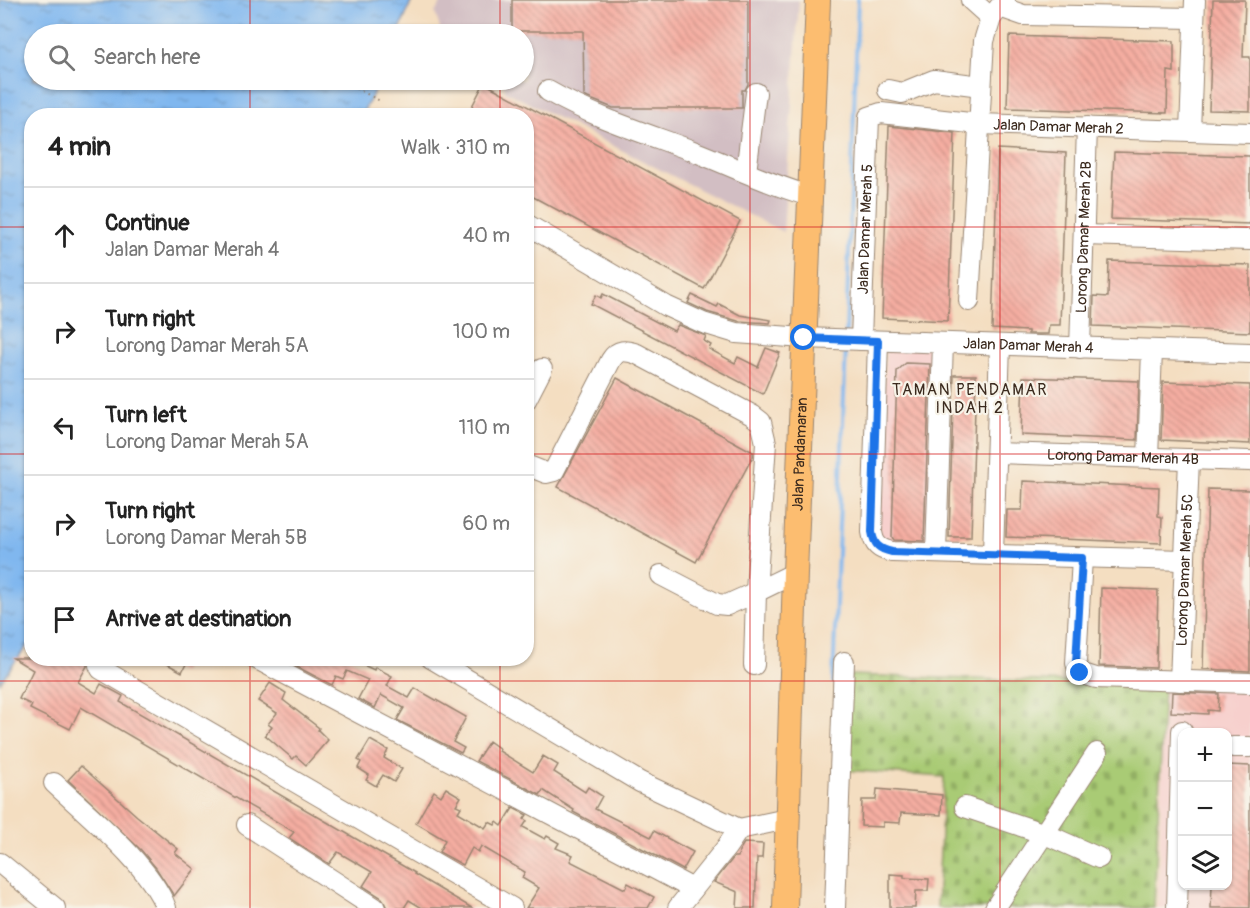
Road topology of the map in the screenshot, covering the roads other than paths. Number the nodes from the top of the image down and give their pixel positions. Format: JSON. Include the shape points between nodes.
{"nodes":[{"id":1,"x":818,"y":0,"type":"edge"},
{"id":2,"x":971,"y":0,"type":"edge"},
{"id":3,"x":998,"y":8,"type":"edge"},
{"id":4,"x":1194,"y":9,"type":"edge"},
{"id":5,"x":981,"y":86,"type":"junction"},
{"id":6,"x":888,"y":90,"type":"dead end"},
{"id":7,"x":548,"y":91,"type":"dead end"},
{"id":8,"x":756,"y":93,"type":"dead end"},
{"id":9,"x":869,"y":117,"type":"joint"},
{"id":10,"x":979,"y":124,"type":"junction"},
{"id":11,"x":1087,"y":127,"type":"junction"},
{"id":12,"x":1190,"y":131,"type":"junction"},
{"id":13,"x":1250,"y":133,"type":"edge"},
{"id":14,"x":746,"y":172,"type":"junction"},
{"id":15,"x":810,"y":196,"type":"junction"},
{"id":16,"x":534,"y":229,"type":"edge"},
{"id":17,"x":1084,"y":235,"type":"junction"},
{"id":18,"x":1250,"y":240,"type":"edge"},
{"id":19,"x":969,"y":301,"type":"dead end"},
{"id":20,"x":804,"y":338,"type":"junction"},
{"id":21,"x":857,"y":340,"type":"junction"},
{"id":22,"x":943,"y":343,"type":"junction"},
{"id":23,"x":1000,"y":345,"type":"junction"},
{"id":24,"x":1080,"y":348,"type":"junction"},
{"id":25,"x":1152,"y":350,"type":"junction"},
{"id":26,"x":1250,"y":354,"type":"edge"},
{"id":27,"x":542,"y":369,"type":"dead end"},
{"id":28,"x":534,"y":384,"type":"edge"},
{"id":29,"x":997,"y":453,"type":"junction"},
{"id":30,"x":1148,"y":458,"type":"junction"},
{"id":31,"x":1189,"y":459,"type":"junction"},
{"id":32,"x":1250,"y":461,"type":"edge"},
{"id":33,"x":534,"y":468,"type":"edge"},
{"id":34,"x":936,"y":552,"type":"junction"},
{"id":35,"x":993,"y":554,"type":"junction"},
{"id":36,"x":1082,"y":558,"type":"junction"},
{"id":37,"x":1185,"y":560,"type":"junction"},
{"id":38,"x":795,"y":573,"type":"junction"},
{"id":39,"x":661,"y":575,"type":"dead end"},
{"id":40,"x":756,"y":591,"type":"junction"},
{"id":41,"x":844,"y":662,"type":"dead end"},
{"id":42,"x":754,"y":665,"type":"dead end"},
{"id":43,"x":100,"y":666,"type":"edge"},
{"id":44,"x":270,"y":666,"type":"edge"},
{"id":45,"x":444,"y":666,"type":"edge"},
{"id":46,"x":1179,"y":681,"type":"junction"},
{"id":47,"x":1250,"y":683,"type":"edge"},
{"id":48,"x":1096,"y":753,"type":"dead end"},
{"id":49,"x":1181,"y":782,"type":"edge"},
{"id":50,"x":54,"y":783,"type":"dead end"},
{"id":51,"x":965,"y":807,"type":"dead end"},
{"id":52,"x":788,"y":819,"type":"junction"},
{"id":53,"x":247,"y":825,"type":"dead end"},
{"id":54,"x":739,"y":829,"type":"junction"},
{"id":55,"x":1045,"y":834,"type":"junction"},
{"id":56,"x":1099,"y":858,"type":"dead end"},
{"id":57,"x":0,"y":863,"type":"edge"},
{"id":58,"x":693,"y":889,"type":"junction"},
{"id":59,"x":55,"y":908,"type":"edge"},
{"id":60,"x":166,"y":908,"type":"edge"},
{"id":61,"x":375,"y":908,"type":"edge"},
{"id":62,"x":512,"y":908,"type":"edge"},
{"id":63,"x":678,"y":908,"type":"edge"},
{"id":64,"x":785,"y":908,"type":"edge"},
{"id":65,"x":835,"y":908,"type":"edge"},
{"id":66,"x":995,"y":908,"type":"edge"},
{"id":67,"x":1177,"y":908,"type":"edge"}],
"edges":[{"from":1,"to":15,"type":"main road","name":"Jalan Pandamaran"},
{"from":2,"to":3,"type":"street"},
{"from":3,"to":4,"type":"street","via":[[1023,15]]},
{"from":3,"to":5,"type":"street","via":[[984,41]]},
{"from":4,"to":12,"type":"street"},
{"from":5,"to":6,"type":"street","via":[[934,80],[902,93]]},
{"from":5,"to":10,"type":"street"},
{"from":7,"to":14,"type":"street","via":[[574,106]]},
{"from":8,"to":14,"type":"street"},
{"from":9,"to":10,"type":"street","name":"Jalan Damar Merah 2","via":[[881,113]]},
{"from":9,"to":21,"type":"street","name":"Jalan Damar Merah 5"},
{"from":10,"to":11,"type":"street","name":"Jalan Damar Merah 2"},
{"from":10,"to":19,"type":"street"},
{"from":11,"to":12,"type":"street","name":"Jalan Damar Merah 2"},
{"from":11,"to":17,"type":"street","name":"Lorong Damar Merah 2B"},
{"from":12,"to":13,"type":"street","name":"Jalan Damar Merah 2"},
{"from":14,"to":15,"type":"street"},
{"from":15,"to":20,"type":"main road","name":"Jalan Pandamaran"},
{"from":16,"to":20,"type":"street","name":"Jalan Damar Merah 4","via":[[666,306],[703,323],[736,333]]},
{"from":17,"to":18,"type":"street"},
{"from":17,"to":24,"type":"street","name":"Lorong Damar Merah 2B"},
{"from":20,"to":21,"type":"street","name":"Jalan Damar Merah 4"},
{"from":20,"to":38,"type":"main road","name":"Jalan Pandamaran"},
{"from":21,"to":22,"type":"street","name":"Jalan Damar Merah 4"},
{"from":21,"to":34,"type":"street","name":"Jalan Damar Merah 5","via":[[874,543],[892,552]]},
{"from":22,"to":23,"type":"street","name":"Jalan Damar Merah 4"},
{"from":22,"to":34,"type":"street"},
{"from":23,"to":24,"type":"street","name":"Jalan Damar Merah 4"},
{"from":23,"to":29,"type":"street"},
{"from":24,"to":25,"type":"street","name":"Jalan Damar Merah 4"},
{"from":25,"to":26,"type":"street","name":"Jalan Damar Merah 4"},
{"from":25,"to":30,"type":"street"},
{"from":27,"to":28,"type":"street"},
{"from":29,"to":30,"type":"street","name":"Lorong Damar Merah 4B"},
{"from":29,"to":35,"type":"street"},
{"from":30,"to":31,"type":"street","name":"Lorong Damar Merah 4B"},
{"from":31,"to":32,"type":"street","name":"Lorong Damar Merah 4B"},
{"from":31,"to":37,"type":"street","name":"Lorong Damar Merah 5C"},
{"from":33,"to":40,"type":"street","via":[[546,473],[554,471],[616,352],[637,354],[752,415],[765,429],[766,442]]},
{"from":34,"to":35,"type":"street"},
{"from":35,"to":36,"type":"street"},
{"from":36,"to":37,"type":"street"},
{"from":36,"to":46,"type":"street","via":[[1076,663],[1080,673],[1096,678]]},
{"from":37,"to":46,"type":"street","name":"Lorong Damar Merah 5C"},
{"from":38,"to":40,"type":"street"},
{"from":38,"to":52,"type":"main road","name":"Jalan Pandamaran"},
{"from":39,"to":40,"type":"street","via":[[717,604],[727,604]]},
{"from":40,"to":42,"type":"street"},
{"from":41,"to":65,"type":"street"},
{"from":43,"to":62,"type":"street"},
{"from":44,"to":58,"type":"street"},
{"from":45,"to":54,"type":"street","via":[[640,782]]},
{"from":46,"to":47,"type":"street"},
{"from":48,"to":55,"type":"street"},
{"from":49,"to":67,"type":"street"},
{"from":50,"to":60,"type":"street","via":[[151,880]]},
{"from":51,"to":55,"type":"street"},
{"from":52,"to":54,"type":"street"},
{"from":52,"to":64,"type":"main road","name":"Jalan Pandamaran"},
{"from":53,"to":61,"type":"street"},
{"from":54,"to":58,"type":"street"},
{"from":55,"to":56,"type":"street"},
{"from":55,"to":66,"type":"street"},
{"from":57,"to":59,"type":"street"},
{"from":58,"to":63,"type":"street"}]}
